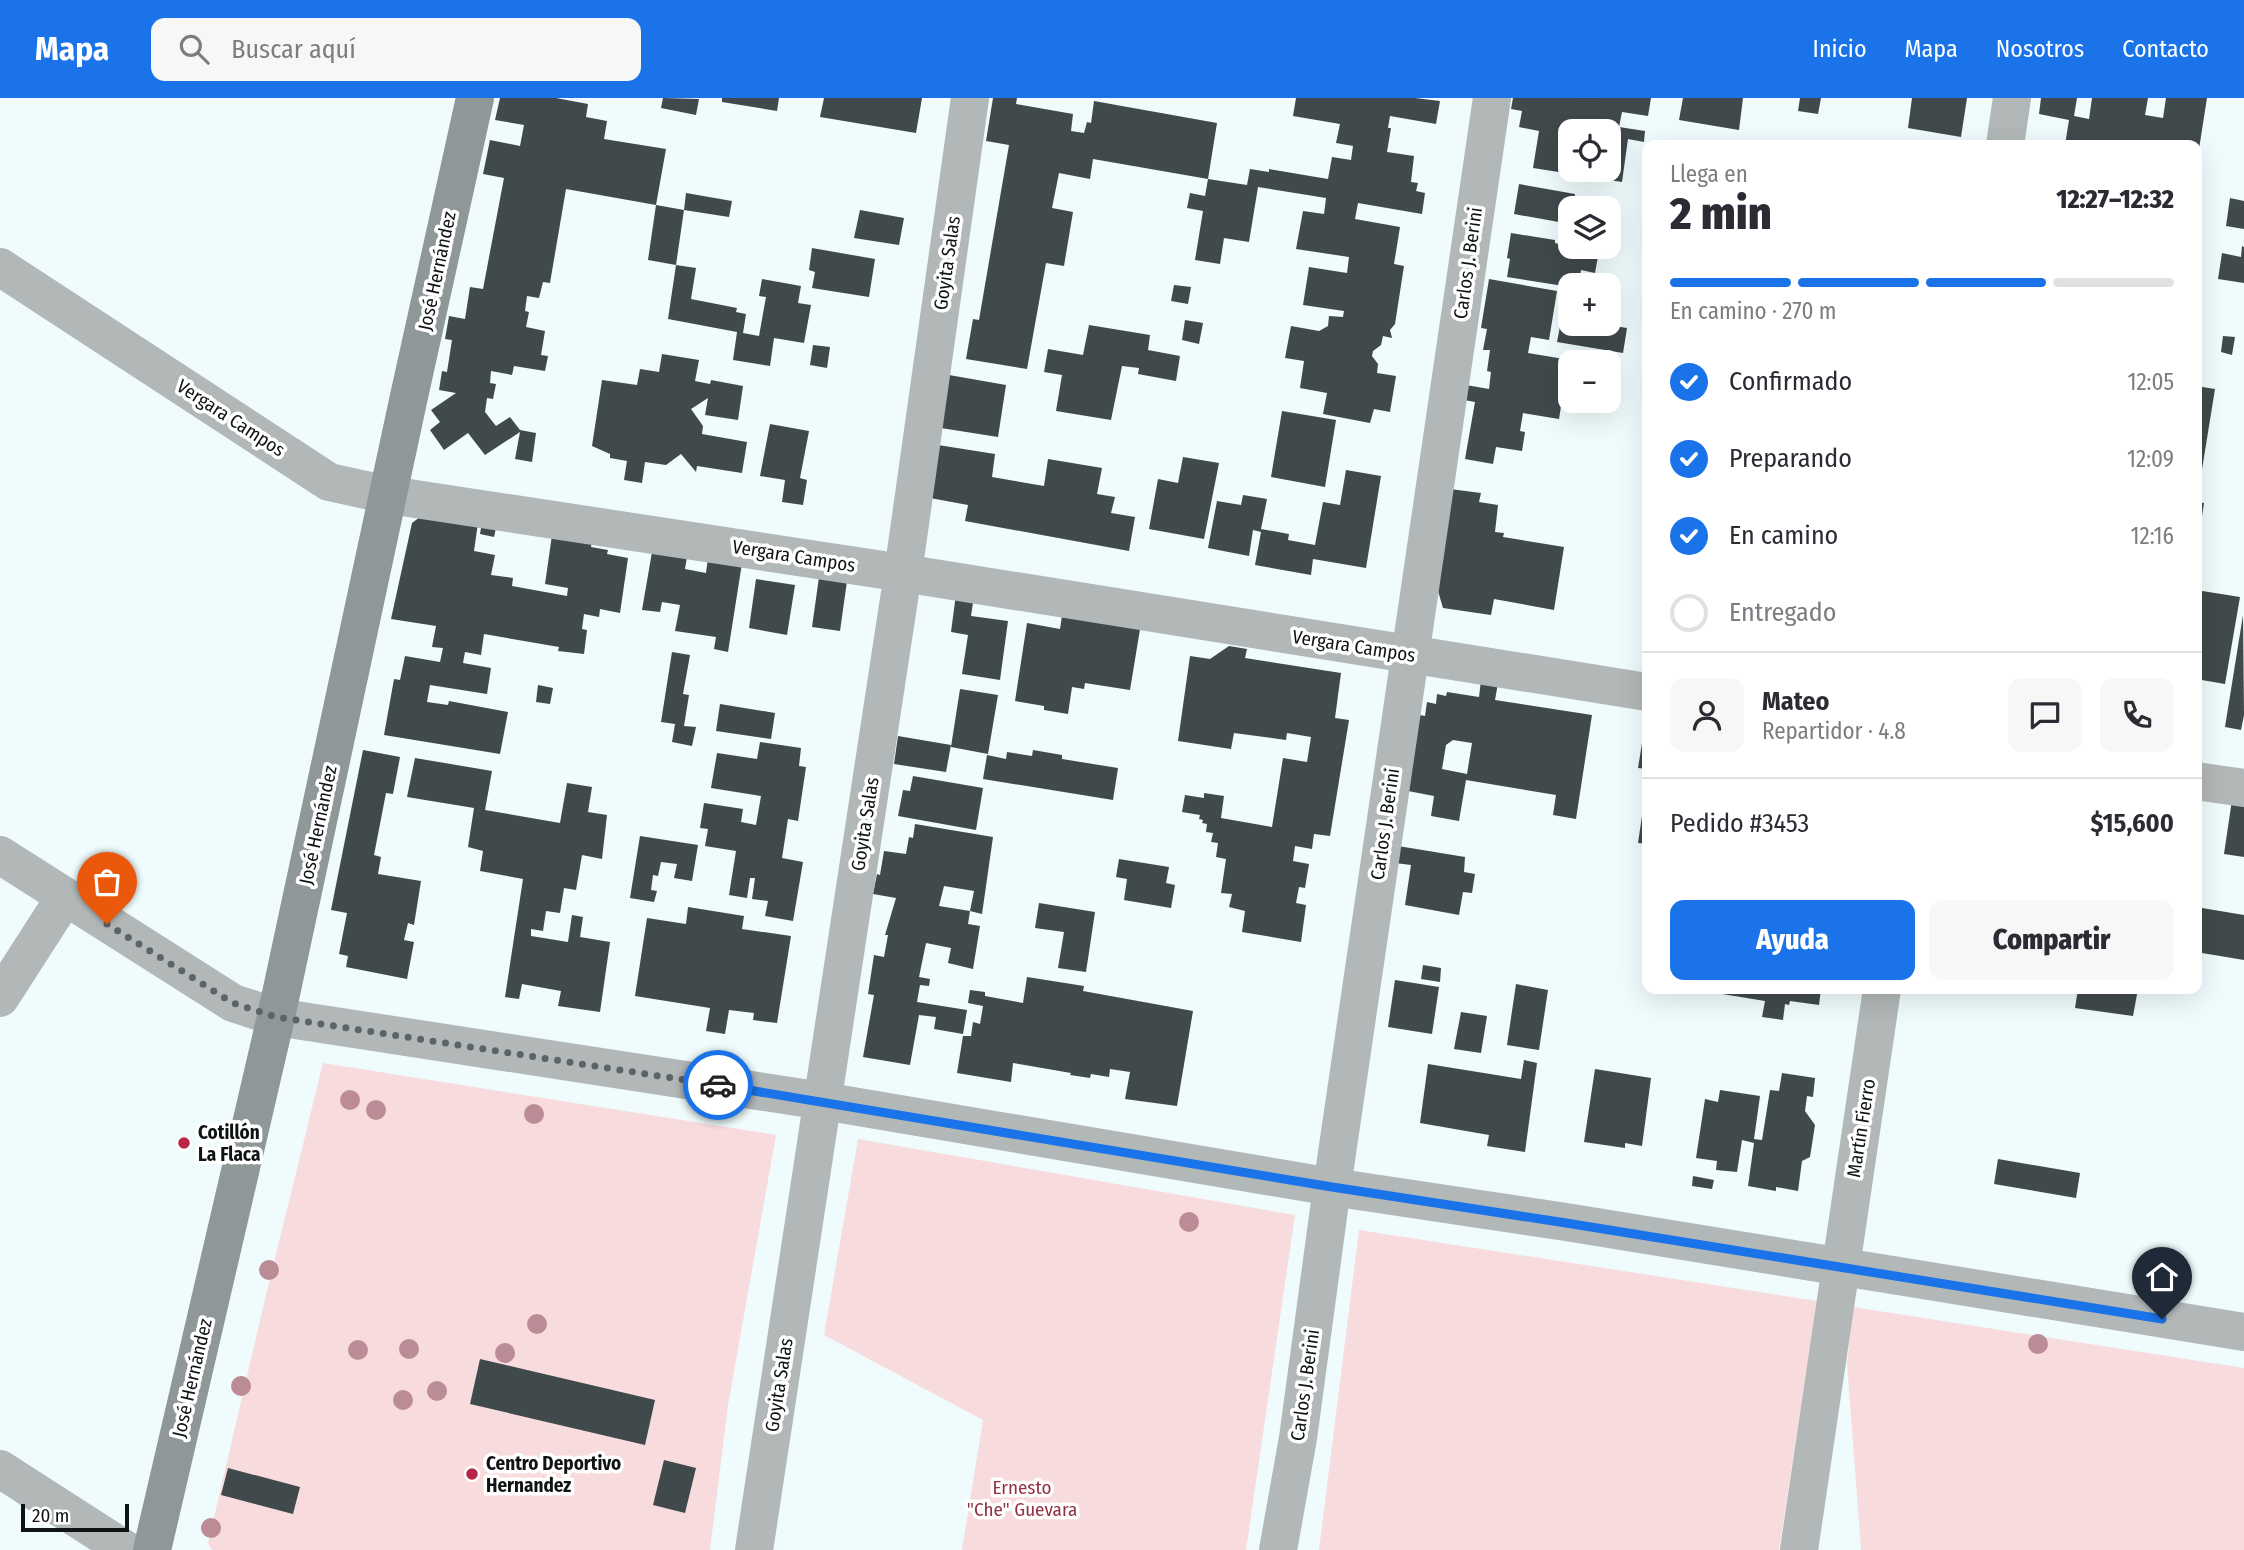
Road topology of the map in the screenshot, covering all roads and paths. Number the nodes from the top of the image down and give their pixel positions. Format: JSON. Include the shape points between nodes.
{"nodes":[{"id":1,"x":475,"y":98,"type":"edge"},
{"id":2,"x":970,"y":98,"type":"edge"},
{"id":3,"x":1492,"y":98,"type":"edge"},
{"id":4,"x":2012,"y":98,"type":"edge"},
{"id":5,"x":2006,"y":140,"type":"edge"},
{"id":6,"x":0,"y":267,"type":"edge"},
{"id":7,"x":389,"y":495,"type":"junction"},
{"id":8,"x":903,"y":573,"type":"junction"},
{"id":9,"x":1410,"y":655,"type":"junction"},
{"id":10,"x":1642,"y":691,"type":"edge"},
{"id":11,"x":2202,"y":781,"type":"edge"},
{"id":12,"x":2244,"y":788,"type":"edge"},
{"id":13,"x":0,"y":855,"type":"edge"},
{"id":14,"x":65,"y":897,"type":"junction"},
{"id":15,"x":1881,"y":994,"type":"edge"},
{"id":16,"x":0,"y":998,"type":"edge"},
{"id":17,"x":276,"y":1017,"type":"junction"},
{"id":18,"x":823,"y":1101,"type":"junction"},
{"id":19,"x":1332,"y":1187,"type":"junction"},
{"id":20,"x":1840,"y":1267,"type":"junction"},
{"id":21,"x":2244,"y":1332,"type":"edge"},
{"id":22,"x":0,"y":1469,"type":"edge"},
{"id":23,"x":126,"y":1550,"type":"edge"},
{"id":24,"x":152,"y":1550,"type":"edge"},
{"id":25,"x":754,"y":1550,"type":"edge"},
{"id":26,"x":1278,"y":1550,"type":"edge"},
{"id":27,"x":1800,"y":1550,"type":"edge"}],
"edges":[{"from":1,"to":7,"type":"street","name":"José Hernández"},
{"from":2,"to":8,"type":"street","name":"Goyita Salas"},
{"from":3,"to":9,"type":"street","name":"Carlos J. Berini"},
{"from":4,"to":5,"type":"street"},
{"from":6,"to":7,"type":"street","name":"Vergara Campos","via":[[329,482]]},
{"from":7,"to":8,"type":"street","name":"Vergara Campos"},
{"from":7,"to":17,"type":"street","name":"José Hernández"},
{"from":8,"to":9,"type":"street","name":"Vergara Campos"},
{"from":8,"to":18,"type":"street","name":"Goyita Salas"},
{"from":9,"to":10,"type":"street","name":"Vergara Campos"},
{"from":9,"to":19,"type":"street","name":"Carlos J. Berini"},
{"from":11,"to":12,"type":"street"},
{"from":13,"to":14,"type":"street"},
{"from":14,"to":16,"type":"street"},
{"from":14,"to":17,"type":"street","via":[[233,1003]]},
{"from":15,"to":20,"type":"street","name":"Martín Fierro"},
{"from":17,"to":18,"type":"street"},
{"from":17,"to":24,"type":"street","name":"José Hernández"},
{"from":18,"to":19,"type":"street"},
{"from":18,"to":25,"type":"street","name":"Goyita Salas"},
{"from":19,"to":20,"type":"street"},
{"from":19,"to":26,"type":"street","name":"Carlos J. Berini"},
{"from":20,"to":21,"type":"street"},
{"from":20,"to":27,"type":"street","name":"Martín Fierro"},
{"from":22,"to":23,"type":"street"}]}
